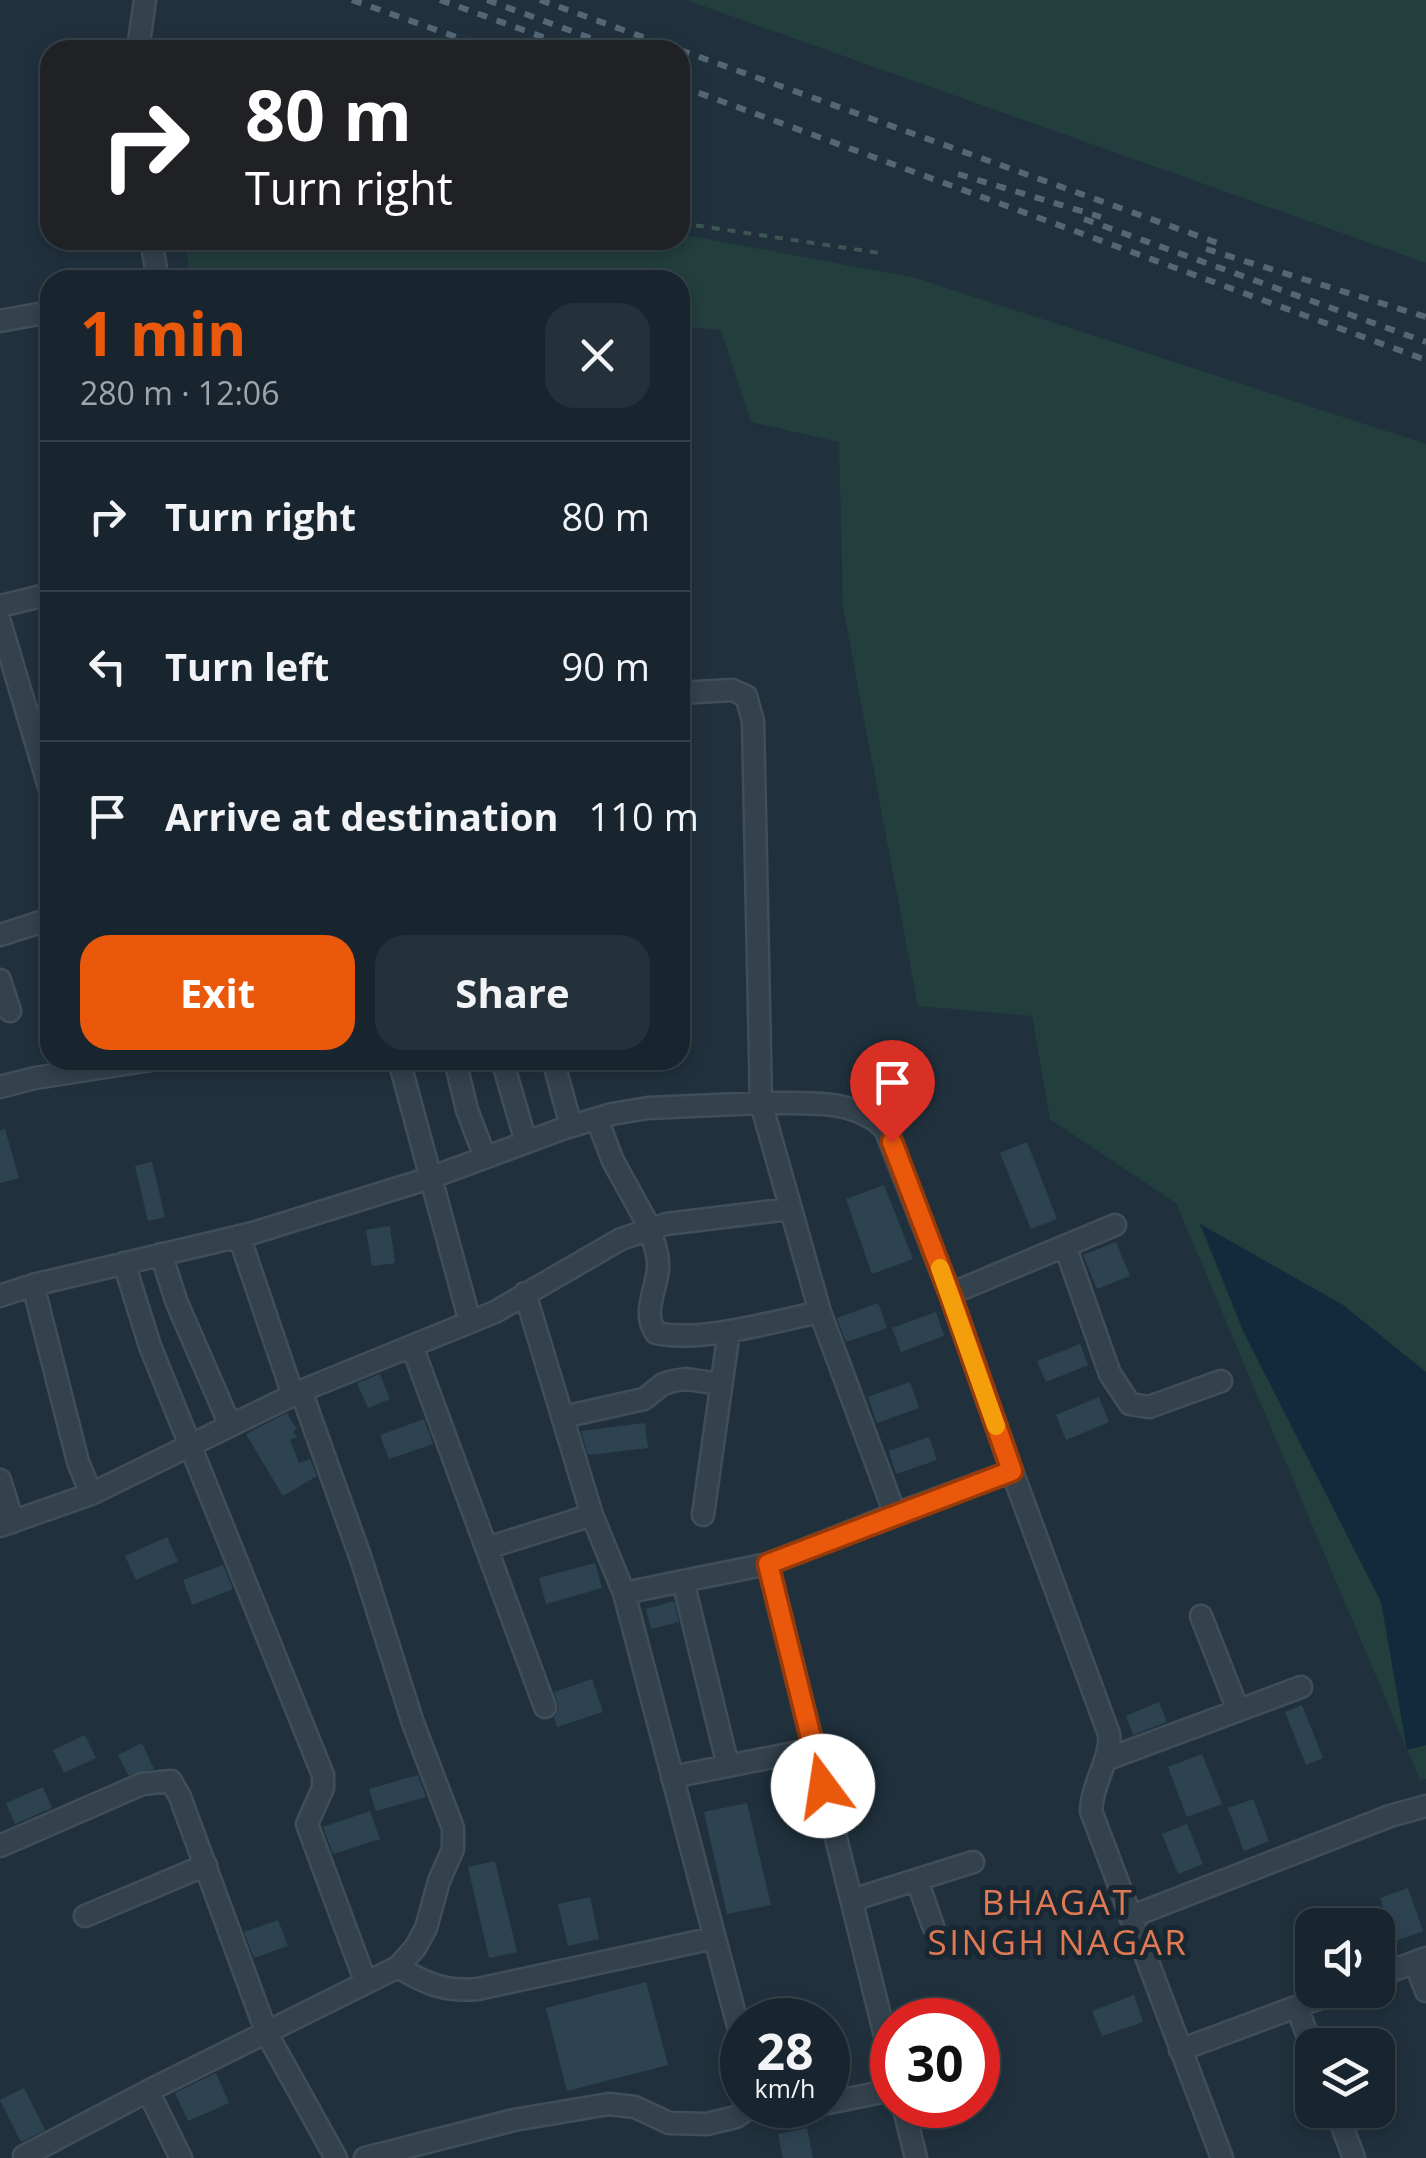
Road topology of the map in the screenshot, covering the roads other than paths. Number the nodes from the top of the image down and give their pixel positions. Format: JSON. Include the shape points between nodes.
{"nodes":[{"id":1,"x":145,"y":0,"type":"edge"},
{"id":2,"x":139,"y":40,"type":"edge"},
{"id":3,"x":40,"y":314,"type":"edge"},
{"id":4,"x":0,"y":321,"type":"edge"},
{"id":5,"x":40,"y":596,"type":"edge"},
{"id":6,"x":0,"y":606,"type":"edge"},
{"id":7,"x":0,"y":622,"type":"edge"},
{"id":8,"x":690,"y":692,"type":"edge"},
{"id":9,"x":40,"y":756,"type":"edge"},
{"id":10,"x":40,"y":922,"type":"edge"},
{"id":11,"x":0,"y":935,"type":"edge"},
{"id":12,"x":0,"y":980,"type":"edge"},
{"id":13,"x":10,"y":1012,"type":"dead end"},
{"id":14,"x":87,"y":1070,"type":"edge"},
{"id":15,"x":402,"y":1070,"type":"edge"},
{"id":16,"x":457,"y":1070,"type":"edge"},
{"id":17,"x":505,"y":1070,"type":"edge"},
{"id":18,"x":557,"y":1070,"type":"edge"},
{"id":19,"x":0,"y":1087,"type":"edge"},
{"id":20,"x":761,"y":1103,"type":"junction"},
{"id":21,"x":596,"y":1119,"type":"junction"},
{"id":22,"x":571,"y":1126,"type":"junction"},
{"id":23,"x":526,"y":1142,"type":"junction"},
{"id":24,"x":485,"y":1157,"type":"junction"},
{"id":25,"x":430,"y":1178,"type":"junction"},
{"id":26,"x":789,"y":1209,"type":"junction"},
{"id":27,"x":1116,"y":1226,"type":"dead end"},
{"id":28,"x":649,"y":1228,"type":"junction"},
{"id":29,"x":240,"y":1236,"type":"junction"},
{"id":30,"x":1065,"y":1246,"type":"junction"},
{"id":31,"x":162,"y":1254,"type":"junction"},
{"id":32,"x":124,"y":1263,"type":"junction"},
{"id":33,"x":32,"y":1285,"type":"junction"},
{"id":34,"x":525,"y":1293,"type":"junction"},
{"id":35,"x":950,"y":1294,"type":"junction"},
{"id":36,"x":0,"y":1296,"type":"edge"},
{"id":37,"x":820,"y":1312,"type":"junction"},
{"id":38,"x":470,"y":1322,"type":"junction"},
{"id":39,"x":729,"y":1331,"type":"junction"},
{"id":40,"x":412,"y":1346,"type":"junction"},
{"id":41,"x":1221,"y":1381,"type":"dead end"},
{"id":42,"x":720,"y":1384,"type":"junction"},
{"id":43,"x":297,"y":1393,"type":"junction"},
{"id":44,"x":562,"y":1416,"type":"junction"},
{"id":45,"x":230,"y":1425,"type":"junction"},
{"id":46,"x":190,"y":1443,"type":"junction"},
{"id":47,"x":1012,"y":1471,"type":"junction"},
{"id":48,"x":0,"y":1480,"type":"edge"},
{"id":49,"x":91,"y":1494,"type":"junction"},
{"id":50,"x":896,"y":1514,"type":"junction"},
{"id":51,"x":592,"y":1515,"type":"junction"},
{"id":52,"x":702,"y":1515,"type":"dead end"},
{"id":53,"x":6,"y":1524,"type":"edge"},
{"id":54,"x":487,"y":1548,"type":"junction"},
{"id":55,"x":768,"y":1564,"type":"junction"},
{"id":56,"x":683,"y":1581,"type":"junction"},
{"id":57,"x":624,"y":1593,"type":"junction"},
{"id":58,"x":1201,"y":1616,"type":"dead end"},
{"id":59,"x":1301,"y":1687,"type":"dead end"},
{"id":60,"x":546,"y":1707,"type":"dead end"},
{"id":61,"x":1238,"y":1710,"type":"junction"},
{"id":62,"x":814,"y":1748,"type":"junction"},
{"id":63,"x":1105,"y":1760,"type":"junction"},
{"id":64,"x":728,"y":1766,"type":"junction"},
{"id":65,"x":672,"y":1777,"type":"junction"},
{"id":66,"x":1426,"y":1806,"type":"edge"},
{"id":67,"x":0,"y":1846,"type":"edge"},
{"id":68,"x":973,"y":1862,"type":"dead end"},
{"id":69,"x":206,"y":1866,"type":"junction"},
{"id":70,"x":916,"y":1880,"type":"junction"},
{"id":71,"x":852,"y":1900,"type":"junction"},
{"id":72,"x":86,"y":1916,"type":"dead end"},
{"id":73,"x":1130,"y":1916,"type":"junction"},
{"id":74,"x":933,"y":1926,"type":"dead end"},
{"id":75,"x":714,"y":1938,"type":"junction"},
{"id":76,"x":1421,"y":1960,"type":"edge"},
{"id":77,"x":398,"y":1967,"type":"junction"},
{"id":78,"x":1395,"y":1970,"type":"edge"},
{"id":79,"x":366,"y":1983,"type":"junction"},
{"id":80,"x":1426,"y":1991,"type":"edge"},
{"id":81,"x":730,"y":1998,"type":"edge"},
{"id":82,"x":876,"y":1998,"type":"edge"},
{"id":83,"x":1297,"y":2008,"type":"joint"},
{"id":84,"x":1304,"y":2028,"type":"edge"},
{"id":85,"x":267,"y":2034,"type":"junction"},
{"id":86,"x":1180,"y":2050,"type":"junction"},
{"id":87,"x":148,"y":2090,"type":"junction"},
{"id":88,"x":720,"y":2121,"type":"edge"},
{"id":89,"x":909,"y":2128,"type":"edge"},
{"id":90,"x":1343,"y":2128,"type":"edge"},
{"id":91,"x":23,"y":2157,"type":"edge"},
{"id":92,"x":181,"y":2158,"type":"edge"},
{"id":93,"x":336,"y":2158,"type":"edge"},
{"id":94,"x":365,"y":2158,"type":"edge"},
{"id":95,"x":916,"y":2158,"type":"edge"},
{"id":96,"x":1222,"y":2158,"type":"edge"},
{"id":97,"x":1354,"y":2158,"type":"edge"}],
"edges":[{"from":1,"to":2,"type":"street"},
{"from":3,"to":4,"type":"street"},
{"from":5,"to":6,"type":"street"},
{"from":7,"to":9,"type":"street"},
{"from":8,"to":20,"type":"street","via":[[732,690],[746,696],[753,721]]},
{"from":10,"to":11,"type":"street"},
{"from":12,"to":13,"type":"street"},
{"from":14,"to":19,"type":"street"},
{"from":15,"to":25,"type":"street"},
{"from":16,"to":24,"type":"street"},
{"from":17,"to":23,"type":"street"},
{"from":18,"to":22,"type":"street"},
{"from":20,"to":21,"type":"street","via":[[648,1108]]},
{"from":20,"to":26,"type":"street"},
{"from":20,"to":35,"type":"street","via":[[838,1105],[871,1114],[892,1142]]},
{"from":21,"to":22,"type":"street"},
{"from":21,"to":28,"type":"street"},
{"from":22,"to":23,"type":"street"},
{"from":23,"to":24,"type":"street"},
{"from":24,"to":25,"type":"street"},
{"from":25,"to":29,"type":"street"},
{"from":25,"to":38,"type":"street"},
{"from":26,"to":28,"type":"street"},
{"from":26,"to":37,"type":"street"},
{"from":27,"to":30,"type":"street"},
{"from":28,"to":34,"type":"street"},
{"from":28,"to":39,"type":"street","via":[[658,1268],[652,1329],[672,1335]]},
{"from":29,"to":31,"type":"street"},
{"from":29,"to":43,"type":"street"},
{"from":30,"to":35,"type":"street"},
{"from":30,"to":41,"type":"street","via":[[1110,1374],[1130,1404],[1148,1407]]},
{"from":31,"to":32,"type":"street"},
{"from":31,"to":45,"type":"street"},
{"from":32,"to":33,"type":"street"},
{"from":32,"to":46,"type":"street"},
{"from":33,"to":36,"type":"street"},
{"from":33,"to":49,"type":"street"},
{"from":34,"to":38,"type":"street"},
{"from":34,"to":44,"type":"street"},
{"from":35,"to":47,"type":"street"},
{"from":37,"to":39,"type":"street"},
{"from":37,"to":50,"type":"street"},
{"from":38,"to":40,"type":"street"},
{"from":39,"to":42,"type":"street"},
{"from":40,"to":43,"type":"street"},
{"from":40,"to":54,"type":"street"},
{"from":42,"to":44,"type":"street","via":[[672,1381],[644,1399]]},
{"from":42,"to":52,"type":"street"},
{"from":43,"to":45,"type":"street"},
{"from":43,"to":77,"type":"street","via":[[453,1828],[453,1849],[426,1928]]},
{"from":44,"to":51,"type":"street"},
{"from":45,"to":46,"type":"street"},
{"from":46,"to":49,"type":"street"},
{"from":46,"to":79,"type":"street","via":[[323,1775],[307,1824]]},
{"from":47,"to":50,"type":"street"},
{"from":47,"to":63,"type":"street","via":[[1109,1734]]},
{"from":48,"to":53,"type":"street"},
{"from":49,"to":53,"type":"street"},
{"from":50,"to":55,"type":"street"},
{"from":51,"to":54,"type":"street"},
{"from":51,"to":57,"type":"street"},
{"from":54,"to":60,"type":"street"},
{"from":55,"to":56,"type":"street"},
{"from":55,"to":62,"type":"street"},
{"from":56,"to":57,"type":"street"},
{"from":56,"to":64,"type":"street"},
{"from":57,"to":65,"type":"street"},
{"from":58,"to":61,"type":"street"},
{"from":59,"to":61,"type":"street"},
{"from":61,"to":63,"type":"street"},
{"from":62,"to":64,"type":"street"},
{"from":62,"to":71,"type":"street"},
{"from":63,"to":73,"type":"street","via":[[1090,1811]]},
{"from":64,"to":65,"type":"street"},
{"from":65,"to":75,"type":"street"},
{"from":66,"to":73,"type":"street"},
{"from":67,"to":69,"type":"street","via":[[164,1779],[176,1787]]},
{"from":68,"to":70,"type":"street"},
{"from":69,"to":72,"type":"street"},
{"from":69,"to":85,"type":"street"},
{"from":70,"to":71,"type":"street"},
{"from":70,"to":74,"type":"street"},
{"from":71,"to":82,"type":"street"},
{"from":73,"to":86,"type":"street"},
{"from":75,"to":77,"type":"street","via":[[478,1990],[446,1990]]},
{"from":75,"to":81,"type":"street"},
{"from":76,"to":78,"type":"street"},
{"from":76,"to":80,"type":"street"},
{"from":77,"to":79,"type":"street"},
{"from":79,"to":85,"type":"street"},
{"from":83,"to":84,"type":"street"},
{"from":83,"to":86,"type":"street"},
{"from":85,"to":87,"type":"street"},
{"from":85,"to":93,"type":"street"},
{"from":86,"to":96,"type":"street"},
{"from":87,"to":91,"type":"street"},
{"from":87,"to":92,"type":"street"},
{"from":88,"to":94,"type":"street","via":[[669,2123],[609,2104]]},
{"from":89,"to":95,"type":"street"},
{"from":90,"to":97,"type":"street"}]}
